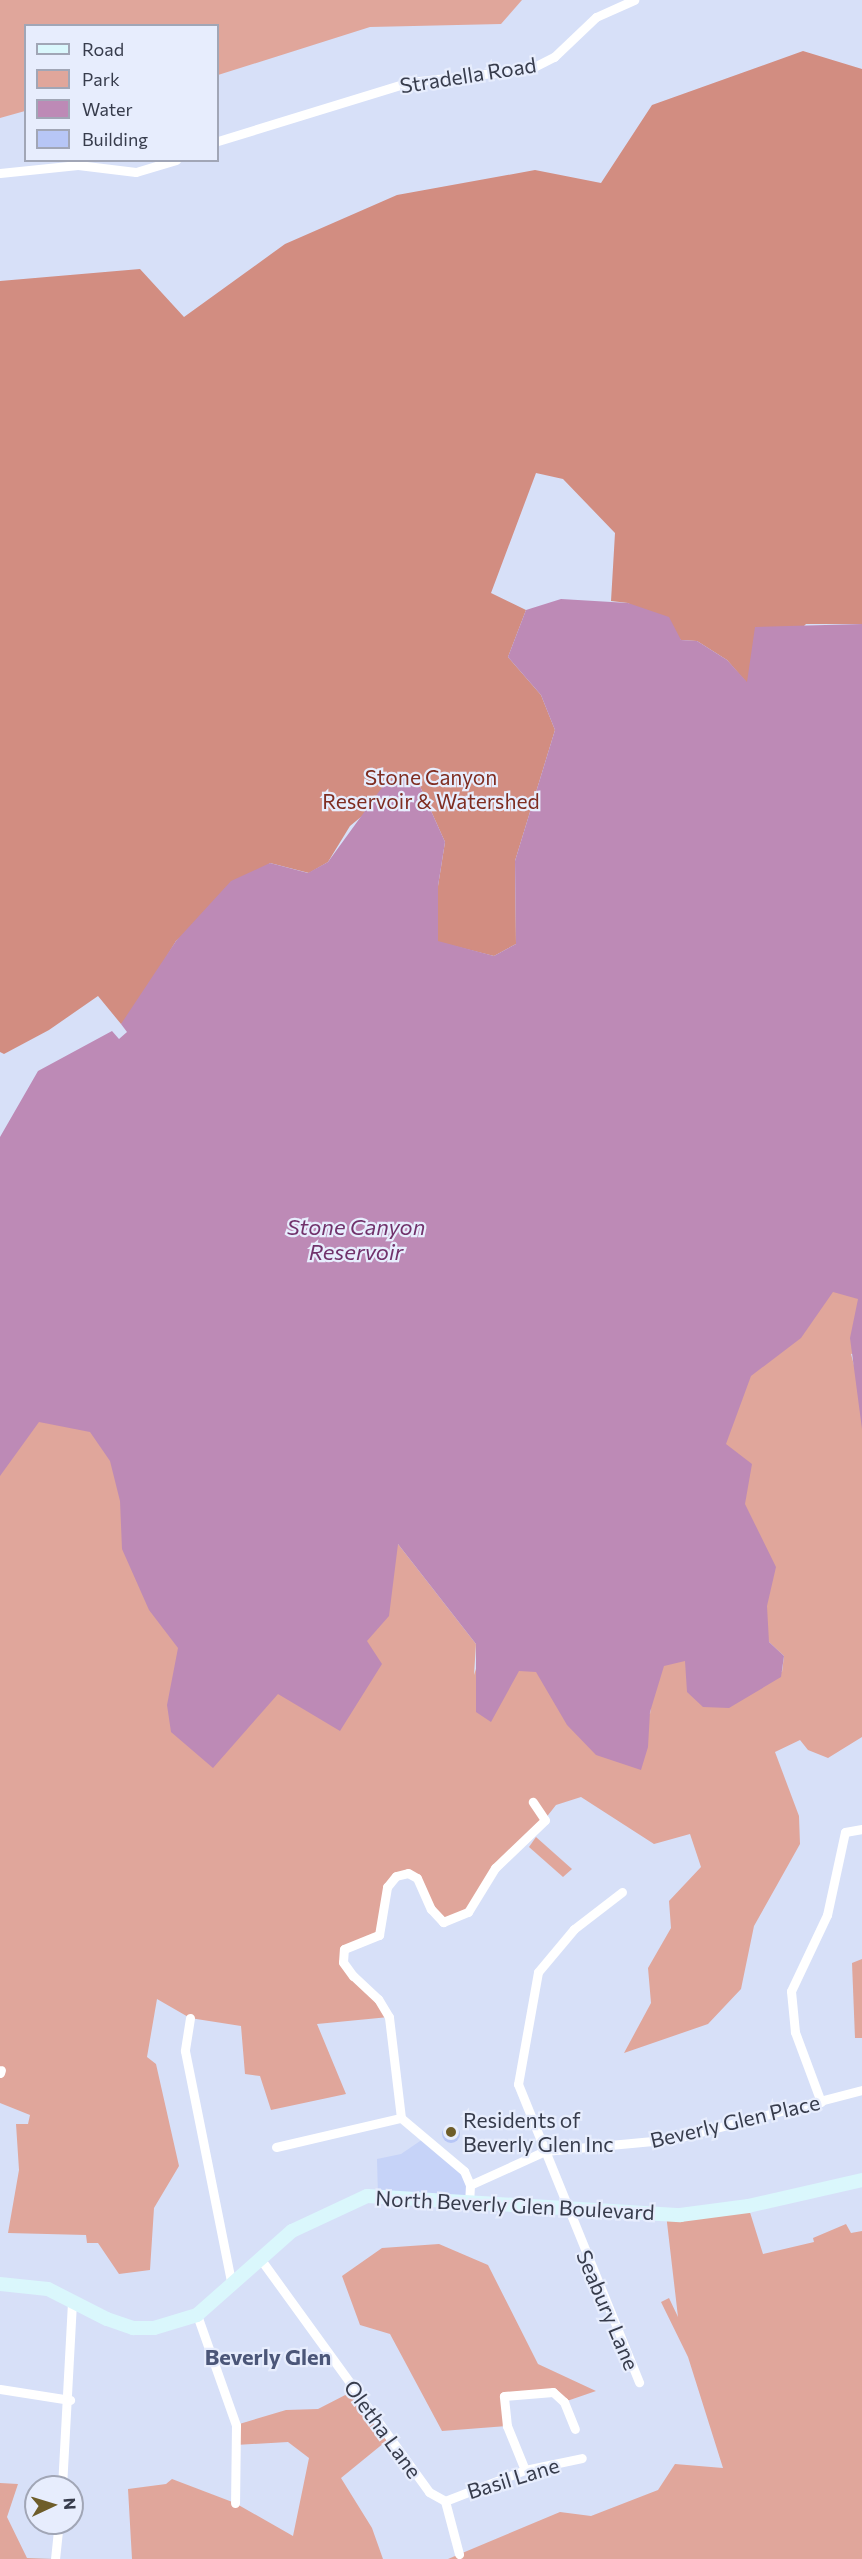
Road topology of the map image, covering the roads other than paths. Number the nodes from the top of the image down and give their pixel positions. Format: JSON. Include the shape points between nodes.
{"nodes":[{"id":1,"x":634,"y":0,"type":"edge"},
{"id":2,"x":219,"y":141,"type":"edge"},
{"id":3,"x":170,"y":162,"type":"edge"},
{"id":4,"x":0,"y":173,"type":"edge"},
{"id":5,"x":533,"y":1802,"type":"dead end"},
{"id":6,"x":862,"y":1830,"type":"edge"},
{"id":7,"x":622,"y":1892,"type":"dead end"},
{"id":8,"x":190,"y":2018,"type":"dead end"},
{"id":9,"x":862,"y":2090,"type":"edge"},
{"id":10,"x":821,"y":2102,"type":"junction"},
{"id":11,"x":401,"y":2118,"type":"junction"},
{"id":12,"x":276,"y":2147,"type":"dead end"},
{"id":13,"x":545,"y":2151,"type":"junction"},
{"id":14,"x":862,"y":2180,"type":"edge"},
{"id":15,"x":470,"y":2185,"type":"junction"},
{"id":16,"x":469,"y":2204,"type":"junction"},
{"id":17,"x":566,"y":2209,"type":"junction"},
{"id":18,"x":259,"y":2257,"type":"junction"},
{"id":19,"x":231,"y":2281,"type":"junction"},
{"id":20,"x":0,"y":2284,"type":"edge"},
{"id":21,"x":72,"y":2301,"type":"junction"},
{"id":22,"x":196,"y":2315,"type":"junction"},
{"id":23,"x":639,"y":2382,"type":"dead end"},
{"id":24,"x":0,"y":2389,"type":"edge"},
{"id":25,"x":70,"y":2400,"type":"junction"},
{"id":26,"x":575,"y":2429,"type":"dead end"},
{"id":27,"x":582,"y":2458,"type":"dead end"},
{"id":28,"x":525,"y":2470,"type":"junction"},
{"id":29,"x":63,"y":2475,"type":"edge"},
{"id":30,"x":445,"y":2501,"type":"junction"},
{"id":31,"x":235,"y":2503,"type":"dead end"},
{"id":32,"x":58,"y":2535,"type":"edge"},
{"id":33,"x":459,"y":2554,"type":"dead end"},
{"id":34,"x":56,"y":2559,"type":"edge"}],
"edges":[{"from":1,"to":2,"type":"street","name":"Stradella Road","via":[[596,17],[554,57],[530,69],[410,82]]},
{"from":3,"to":4,"type":"street","via":[[136,172],[78,165]]},
{"from":5,"to":11,"type":"street","via":[[545,1820],[495,1868],[468,1912],[443,1922],[431,1909],[417,1878],[408,1873],[396,1876],[387,1887],[379,1935],[344,1949],[344,1962],[353,1976],[378,1999],[389,2017]]},
{"from":6,"to":10,"type":"street","via":[[845,1832],[827,1915],[791,1991],[795,2032]]},
{"from":7,"to":13,"type":"street","name":"Seabury Lane","via":[[574,1929],[544,1963],[533,1985],[518,2084]]},
{"from":8,"to":19,"type":"street","via":[[185,2051]]},
{"from":9,"to":10,"type":"street","name":"Beverly Glen Place"},
{"from":10,"to":13,"type":"street","name":"Beverly Glen Place","via":[[674,2139]]},
{"from":11,"to":12,"type":"street"},
{"from":11,"to":15,"type":"street","via":[[453,2159]]},
{"from":13,"to":15,"type":"street","name":"Beverly Glen Place"},
{"from":13,"to":17,"type":"street","name":"Seabury Lane"},
{"from":14,"to":17,"type":"main road","name":"North Beverly Glen Boulevard","via":[[748,2206],[680,2215]]},
{"from":15,"to":16,"type":"street"},
{"from":16,"to":17,"type":"main road","name":"North Beverly Glen Boulevard"},
{"from":16,"to":18,"type":"main road","name":"North Beverly Glen Boulevard","via":[[367,2196],[291,2231]]},
{"from":17,"to":23,"type":"street","name":"Seabury Lane"},
{"from":18,"to":19,"type":"main road","name":"North Beverly Glen Boulevard"},
{"from":18,"to":30,"type":"street","name":"Oletha Lane","via":[[429,2492]]},
{"from":19,"to":22,"type":"main road","name":"North Beverly Glen Boulevard"},
{"from":20,"to":21,"type":"main road","name":"North Beverly Glen Boulevard","via":[[48,2289]]},
{"from":21,"to":22,"type":"main road","name":"North Beverly Glen Boulevard","via":[[133,2328],[154,2328]]},
{"from":21,"to":25,"type":"street"},
{"from":22,"to":31,"type":"street","via":[[236,2424]]},
{"from":24,"to":25,"type":"street"},
{"from":25,"to":29,"type":"street"},
{"from":26,"to":28,"type":"street","via":[[564,2402],[553,2392],[504,2396],[507,2426]]},
{"from":27,"to":28,"type":"street","name":"Basil Lane"},
{"from":28,"to":30,"type":"street","name":"Basil Lane"},
{"from":30,"to":33,"type":"street"},
{"from":32,"to":34,"type":"street"}]}
